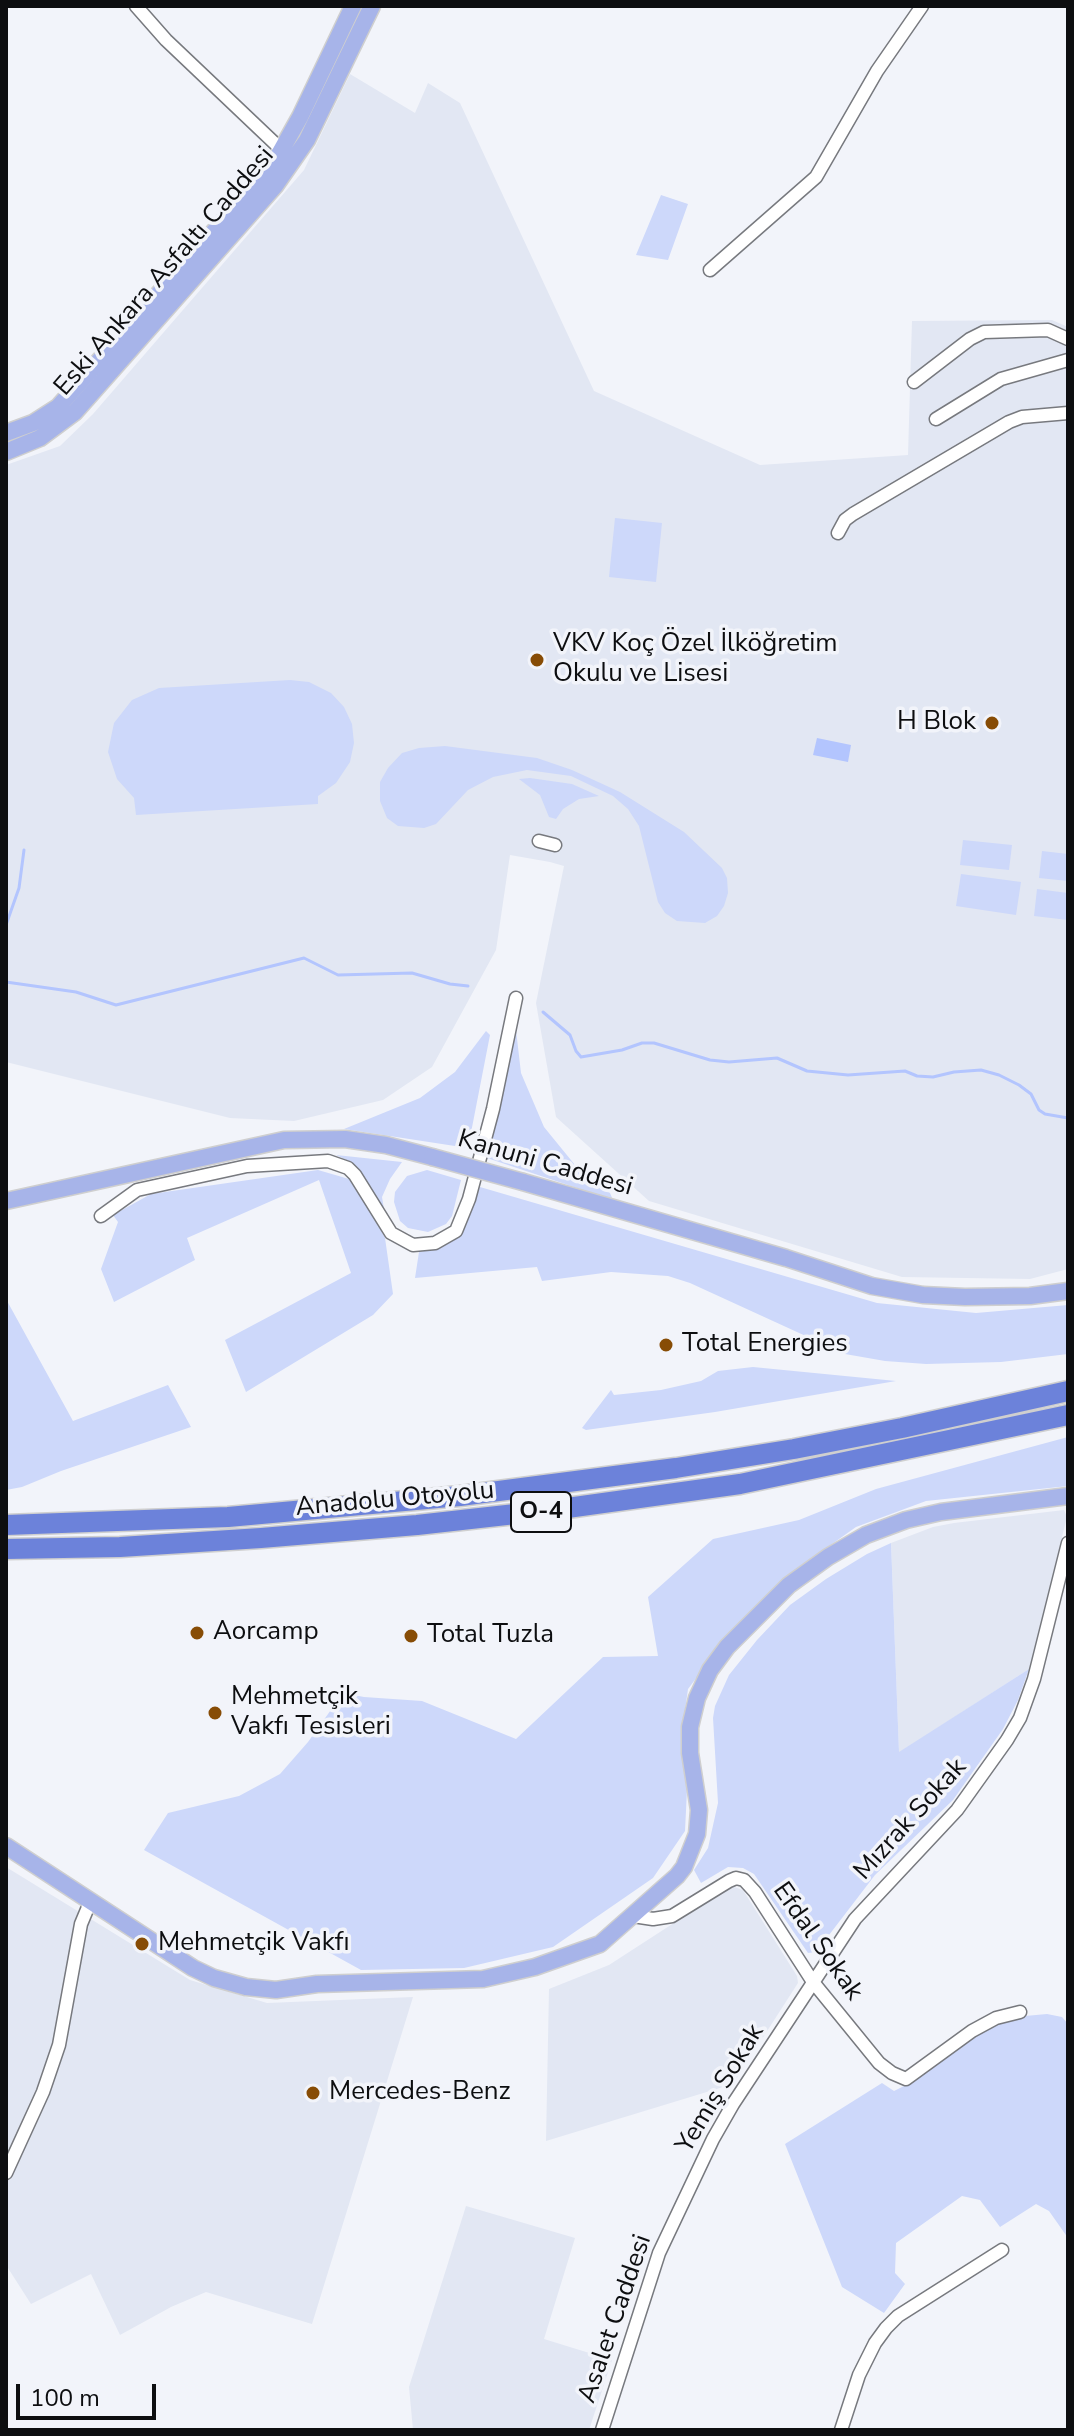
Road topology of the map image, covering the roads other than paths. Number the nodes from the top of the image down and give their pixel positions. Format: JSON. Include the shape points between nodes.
{"nodes":[{"id":1,"x":136,"y":6,"type":"edge"},
{"id":2,"x":353,"y":6,"type":"edge"},
{"id":3,"x":372,"y":6,"type":"edge"},
{"id":4,"x":922,"y":6,"type":"edge"},
{"id":5,"x":289,"y":156,"type":"junction"},
{"id":6,"x":710,"y":270,"type":"dead end"},
{"id":7,"x":1068,"y":339,"type":"edge"},
{"id":8,"x":1068,"y":360,"type":"edge"},
{"id":9,"x":914,"y":382,"type":"dead end"},
{"id":10,"x":1068,"y":413,"type":"edge"},
{"id":11,"x":936,"y":419,"type":"dead end"},
{"id":12,"x":6,"y":433,"type":"edge"},
{"id":13,"x":6,"y":452,"type":"edge"},
{"id":14,"x":838,"y":533,"type":"dead end"},
{"id":15,"x":539,"y":841,"type":"dead end"},
{"id":16,"x":555,"y":845,"type":"dead end"},
{"id":17,"x":516,"y":998,"type":"dead end"},
{"id":18,"x":6,"y":1201,"type":"edge"},
{"id":19,"x":101,"y":1216,"type":"dead end"},
{"id":20,"x":1068,"y":1291,"type":"edge"},
{"id":21,"x":1068,"y":1391,"type":"edge"},
{"id":22,"x":1068,"y":1415,"type":"edge"},
{"id":23,"x":1068,"y":1496,"type":"edge"},
{"id":24,"x":6,"y":1525,"type":"edge"},
{"id":25,"x":1068,"y":1543,"type":"edge"},
{"id":26,"x":6,"y":1549,"type":"edge"},
{"id":27,"x":6,"y":1846,"type":"edge"},
{"id":28,"x":91,"y":1900,"type":"junction"},
{"id":29,"x":633,"y":1916,"type":"junction"},
{"id":30,"x":813,"y":1982,"type":"junction"},
{"id":31,"x":1020,"y":2012,"type":"dead end"},
{"id":32,"x":6,"y":2173,"type":"edge"},
{"id":33,"x":673,"y":2222,"type":"joint"},
{"id":34,"x":1002,"y":2250,"type":"dead end"},
{"id":35,"x":602,"y":2430,"type":"edge"},
{"id":36,"x":841,"y":2430,"type":"edge"}],
"edges":[{"from":1,"to":5,"type":"street"},
{"from":2,"to":5,"type":"main road","name":"Eski Ankara Asfaltı Caddesi"},
{"from":3,"to":5,"type":"main road","name":"Eski Ankara Asfaltı Caddesi","via":[[318,120]]},
{"from":4,"to":6,"type":"street","via":[[877,71],[816,177]]},
{"from":5,"to":12,"type":"main road","name":"Eski Ankara Asfaltı Caddesi","via":[[58,407]]},
{"from":5,"to":13,"type":"main road","name":"Eski Ankara Asfaltı Caddesi","via":[[160,319],[75,412],[40,438]]},
{"from":7,"to":9,"type":"street","via":[[1048,330],[984,332]]},
{"from":8,"to":11,"type":"street","via":[[1001,379]]},
{"from":10,"to":14,"type":"street","via":[[1009,422],[853,514]]},
{"from":15,"to":16,"type":"street"},
{"from":17,"to":19,"type":"street","via":[[469,1199],[456,1231],[435,1243],[413,1245],[391,1233],[355,1175],[328,1161],[247,1166],[137,1190]]},
{"from":18,"to":20,"type":"main road","name":"Kanuni Caddesi","bridge":true,"via":[[284,1140],[345,1139],[523,1182],[872,1286],[965,1297]]},
{"from":21,"to":24,"type":"highway","name":"Anadolu Otoyolu","number":"O-4","via":[[794,1449],[460,1496],[228,1517]]},
{"from":22,"to":26,"type":"highway","name":"Anadolu Otoyolu","number":"O-4","via":[[740,1484],[560,1509],[261,1538]]},
{"from":23,"to":29,"type":"main road","via":[[906,1520],[866,1535],[789,1585],[710,1670],[690,1727],[697,1834],[677,1876]]},
{"from":25,"to":30,"type":"street","name":"Mızrak Sokak","via":[[1020,1718],[957,1810],[869,1901]]},
{"from":27,"to":28,"type":"main road"},
{"from":28,"to":29,"type":"main road","via":[[204,1973],[276,1990],[483,1979],[600,1944]]},
{"from":28,"to":32,"type":"street","via":[[81,1924],[59,2045]]},
{"from":29,"to":30,"type":"street","name":"Efdal Sokak","via":[[672,1916],[729,1881],[744,1880]]},
{"from":30,"to":31,"type":"street","name":"Efdal Sokak","via":[[879,2063],[906,2079],[972,2031]]},
{"from":30,"to":33,"type":"street","name":"Yemiş Sokak","via":[[733,2104]]},
{"from":33,"to":35,"type":"street","name":"Asalet Caddesi"},
{"from":34,"to":36,"type":"street","via":[[886,2328],[859,2375]]}]}
